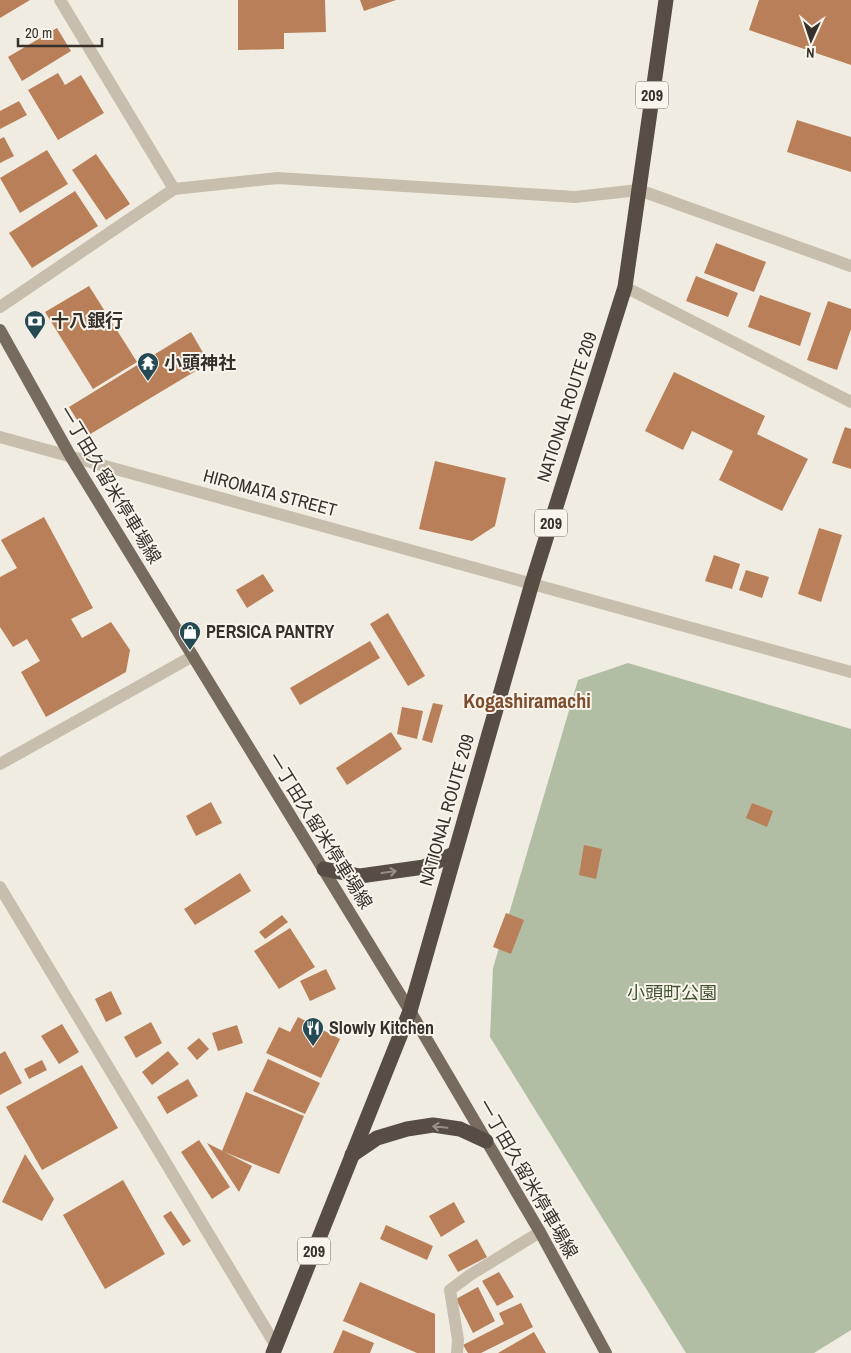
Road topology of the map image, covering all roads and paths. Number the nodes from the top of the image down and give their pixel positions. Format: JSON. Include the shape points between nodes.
{"nodes":[{"id":1,"x":60,"y":0,"type":"edge"},
{"id":2,"x":666,"y":0,"type":"edge"},
{"id":3,"x":174,"y":189,"type":"junction"},
{"id":4,"x":639,"y":190,"type":"junction"},
{"id":5,"x":851,"y":266,"type":"edge"},
{"id":6,"x":625,"y":287,"type":"junction"},
{"id":7,"x":0,"y":307,"type":"edge"},
{"id":8,"x":0,"y":330,"type":"edge"},
{"id":9,"x":851,"y":402,"type":"edge"},
{"id":10,"x":0,"y":437,"type":"edge"},
{"id":11,"x":71,"y":457,"type":"junction"},
{"id":12,"x":532,"y":583,"type":"junction"},
{"id":13,"x":192,"y":656,"type":"junction"},
{"id":14,"x":851,"y":672,"type":"edge"},
{"id":15,"x":0,"y":764,"type":"edge"},
{"id":16,"x":454,"y":854,"type":"junction"},
{"id":17,"x":324,"y":869,"type":"junction"},
{"id":18,"x":0,"y":887,"type":"edge"},
{"id":19,"x":410,"y":1011,"type":"junction"},
{"id":20,"x":486,"y":1141,"type":"junction"},
{"id":21,"x":352,"y":1155,"type":"junction"},
{"id":22,"x":540,"y":1232,"type":"junction"},
{"id":23,"x":274,"y":1350,"type":"edge"},
{"id":24,"x":457,"y":1353,"type":"edge"},
{"id":25,"x":606,"y":1353,"type":"edge"}],
"edges":[{"from":1,"to":3,"type":"street"},
{"from":2,"to":4,"type":"highway","name":"NATIONAL ROUTE 209","number":"209"},
{"from":3,"to":4,"type":"street","via":[[278,178],[575,197]]},
{"from":3,"to":7,"type":"street"},
{"from":4,"to":5,"type":"street"},
{"from":4,"to":6,"type":"highway","name":"NATIONAL ROUTE 209","number":"209"},
{"from":6,"to":9,"type":"street"},
{"from":6,"to":12,"type":"highway","name":"NATIONAL ROUTE 209","number":"209"},
{"from":8,"to":11,"type":"main road","name":"一丁田久留米停車場線"},
{"from":10,"to":11,"type":"street","name":"HIROMATA STREET"},
{"from":11,"to":12,"type":"street","name":"HIROMATA STREET"},
{"from":11,"to":13,"type":"main road","name":"一丁田久留米停車場線"},
{"from":12,"to":14,"type":"street","name":"HIROMATA STREET"},
{"from":12,"to":16,"type":"highway","name":"NATIONAL ROUTE 209","number":"209"},
{"from":13,"to":15,"type":"street"},
{"from":13,"to":17,"type":"main road","name":"一丁田久留米停車場線"},
{"from":17,"to":16,"type":"highway","one_way":true,"via":[[360,876],[424,867]]},
{"from":16,"to":19,"type":"highway","name":"NATIONAL ROUTE 209","number":"209"},
{"from":17,"to":19,"type":"main road","name":"一丁田久留米停車場線"},
{"from":18,"to":23,"type":"street"},
{"from":19,"to":20,"type":"main road","name":"一丁田久留米停車場線"},
{"from":19,"to":21,"type":"highway","name":"NATIONAL ROUTE 209","number":"209"},
{"from":20,"to":21,"type":"highway","one_way":true,"via":[[460,1129],[433,1125],[377,1138]]},
{"from":20,"to":22,"type":"main road","name":"一丁田久留米停車場線"},
{"from":21,"to":23,"type":"highway","name":"NATIONAL ROUTE 209","number":"209"},
{"from":22,"to":24,"type":"street","via":[[450,1290]]},
{"from":22,"to":25,"type":"main road","name":"一丁田久留米停車場線"}]}
